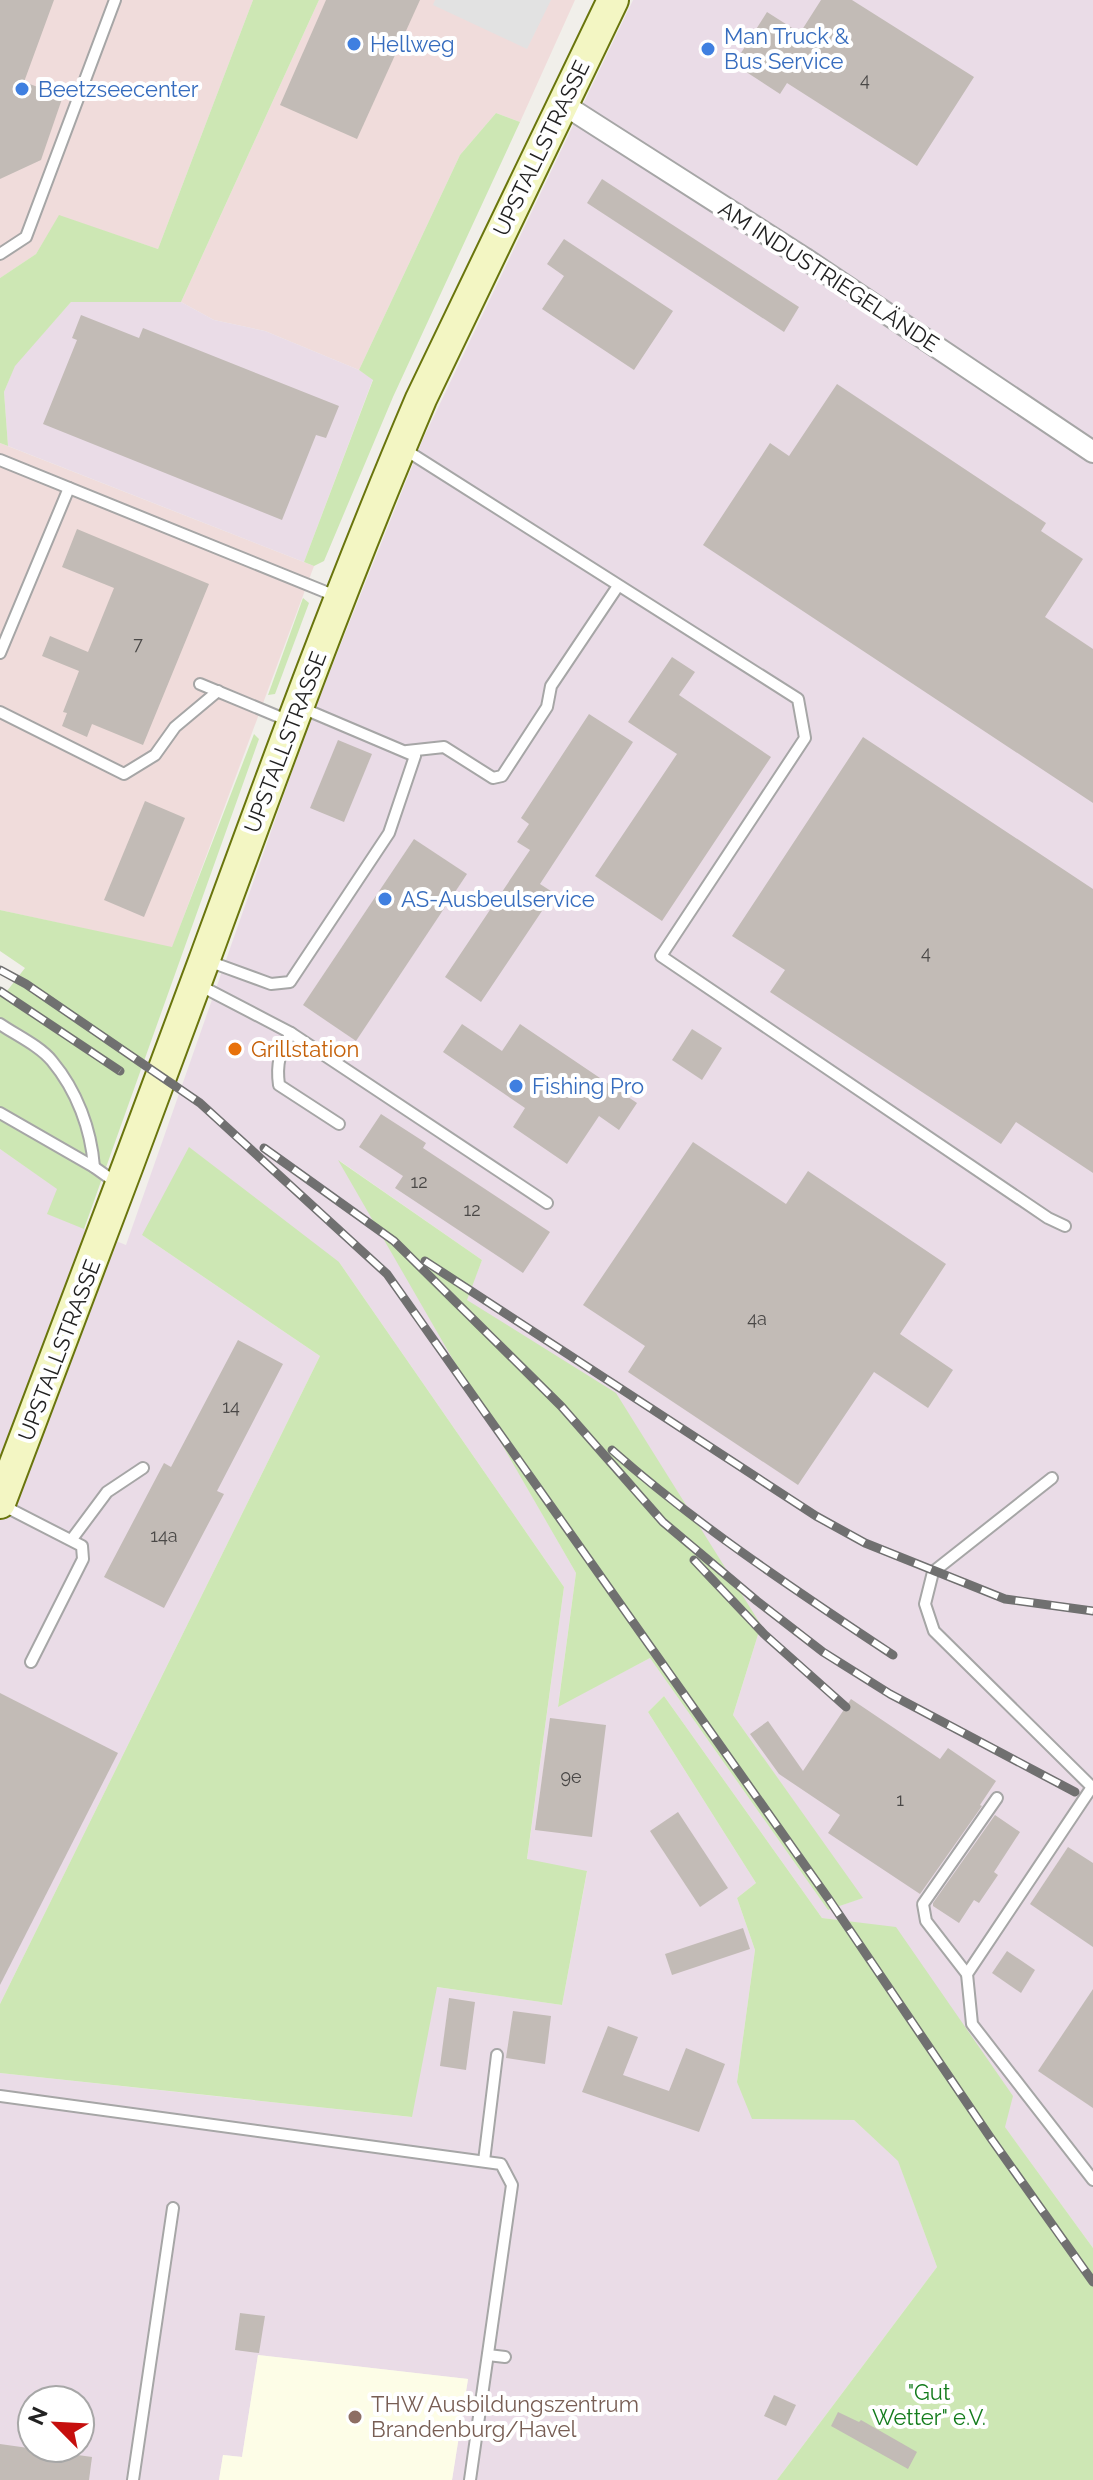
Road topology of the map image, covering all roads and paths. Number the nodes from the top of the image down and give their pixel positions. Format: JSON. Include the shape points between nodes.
{"nodes":[{"id":1,"x":115,"y":0,"type":"edge"},
{"id":2,"x":613,"y":0,"type":"edge"},
{"id":3,"x":563,"y":104,"type":"junction"},
{"id":4,"x":0,"y":254,"type":"edge"},
{"id":5,"x":400,"y":447,"type":"junction"},
{"id":6,"x":1093,"y":452,"type":"edge"},
{"id":7,"x":0,"y":460,"type":"edge"},
{"id":8,"x":69,"y":488,"type":"junction"},
{"id":9,"x":618,"y":586,"type":"junction"},
{"id":10,"x":340,"y":598,"type":"junction"},
{"id":11,"x":0,"y":653,"type":"edge"},
{"id":12,"x":200,"y":684,"type":"dead end"},
{"id":13,"x":218,"y":691,"type":"junction"},
{"id":14,"x":0,"y":712,"type":"edge"},
{"id":15,"x":294,"y":714,"type":"junction"},
{"id":16,"x":407,"y":751,"type":"junction"},
{"id":17,"x":200,"y":972,"type":"junction"},
{"id":18,"x":0,"y":1024,"type":"edge"},
{"id":19,"x":291,"y":1033,"type":"junction"},
{"id":20,"x":0,"y":1113,"type":"edge"},
{"id":21,"x":339,"y":1124,"type":"dead end"},
{"id":22,"x":94,"y":1167,"type":"junction"},
{"id":23,"x":121,"y":1187,"type":"junction"},
{"id":24,"x":547,"y":1203,"type":"dead end"},
{"id":25,"x":1065,"y":1226,"type":"dead end"},
{"id":26,"x":143,"y":1468,"type":"dead end"},
{"id":27,"x":1052,"y":1478,"type":"dead end"},
{"id":28,"x":0,"y":1504,"type":"edge"},
{"id":29,"x":72,"y":1539,"type":"junction"},
{"id":30,"x":31,"y":1662,"type":"dead end"},
{"id":31,"x":1093,"y":1787,"type":"edge"},
{"id":32,"x":997,"y":1798,"type":"dead end"},
{"id":33,"x":967,"y":1974,"type":"junction"},
{"id":34,"x":497,"y":2055,"type":"dead end"},
{"id":35,"x":0,"y":2096,"type":"edge"},
{"id":36,"x":484,"y":2161,"type":"junction"},
{"id":37,"x":1093,"y":2180,"type":"edge"},
{"id":38,"x":173,"y":2208,"type":"dead end"},
{"id":39,"x":488,"y":2355,"type":"junction"},
{"id":40,"x":505,"y":2357,"type":"dead end"},
{"id":41,"x":133,"y":2480,"type":"edge"},
{"id":42,"x":470,"y":2480,"type":"edge"}],
"edges":[{"from":1,"to":4,"type":"lane","via":[[26,237]]},
{"from":2,"to":3,"type":"street","name":"UPSTALLSTRASSE"},
{"from":3,"to":5,"type":"street","name":"UPSTALLSTRASSE"},
{"from":3,"to":6,"type":"street","name":"AM INDUSTRIEGELÄNDE"},
{"from":5,"to":9,"type":"lane"},
{"from":5,"to":10,"type":"street","name":"UPSTALLSTRASSE"},
{"from":7,"to":8,"type":"lane"},
{"from":8,"to":10,"type":"lane"},
{"from":8,"to":11,"type":"lane"},
{"from":9,"to":16,"type":"lane","via":[[551,686],[547,707],[502,776],[493,778],[444,747]]},
{"from":9,"to":25,"type":"lane","via":[[798,699],[805,738],[661,956]]},
{"from":10,"to":15,"type":"street","name":"UPSTALLSTRASSE"},
{"from":12,"to":13,"type":"lane"},
{"from":13,"to":14,"type":"lane","via":[[175,727],[155,755],[124,774]]},
{"from":13,"to":15,"type":"lane"},
{"from":15,"to":16,"type":"lane"},
{"from":15,"to":17,"type":"street","name":"UPSTALLSTRASSE"},
{"from":16,"to":17,"type":"lane","via":[[415,756],[389,833],[290,982],[271,984]]},
{"from":17,"to":19,"type":"lane"},
{"from":17,"to":23,"type":"street","name":"UPSTALLSTRASSE"},
{"from":18,"to":22,"type":"lane","via":[[51,1059],[76,1099],[92,1141]]},
{"from":19,"to":21,"type":"lane","via":[[276,1067],[279,1085]]},
{"from":19,"to":24,"type":"lane"},
{"from":20,"to":22,"type":"lane"},
{"from":22,"to":23,"type":"lane"},
{"from":23,"to":28,"type":"street","name":"UPSTALLSTRASSE"},
{"from":26,"to":29,"type":"lane","via":[[107,1492]]},
{"from":27,"to":31,"type":"lane","via":[[933,1572],[925,1604],[934,1631]]},
{"from":28,"to":29,"type":"lane"},
{"from":29,"to":30,"type":"lane","via":[[82,1546],[83,1559]]},
{"from":31,"to":33,"type":"lane"},
{"from":32,"to":33,"type":"lane","via":[[923,1904],[926,1921]]},
{"from":33,"to":37,"type":"lane","via":[[972,2024]]},
{"from":34,"to":36,"type":"lane"},
{"from":35,"to":36,"type":"lane"},
{"from":36,"to":39,"type":"lane","via":[[501,2164],[512,2185]]},
{"from":38,"to":41,"type":"lane"},
{"from":39,"to":40,"type":"lane"},
{"from":39,"to":42,"type":"lane"}]}
